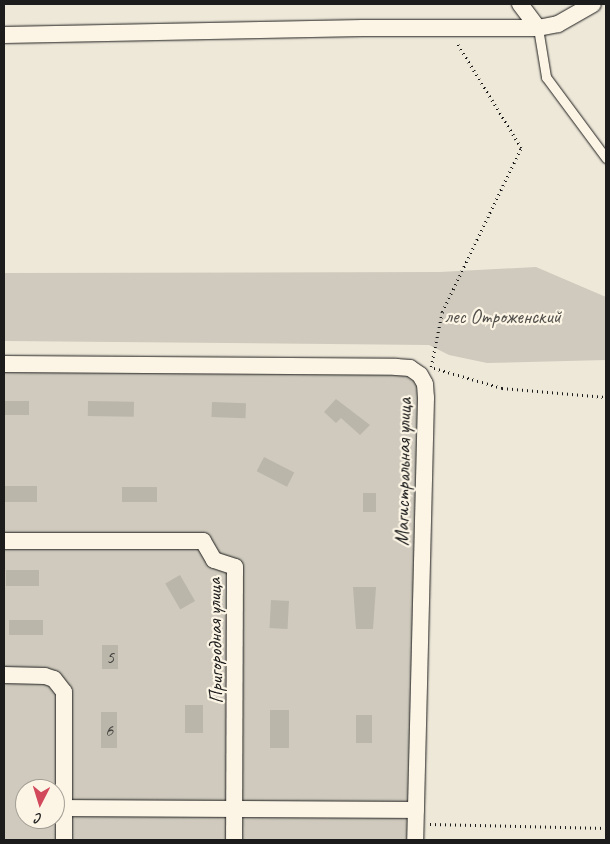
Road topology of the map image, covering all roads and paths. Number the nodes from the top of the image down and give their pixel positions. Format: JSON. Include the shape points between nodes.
{"nodes":[{"id":1,"x":520,"y":4,"type":"edge"},
{"id":2,"x":593,"y":4,"type":"edge"},
{"id":3,"x":448,"y":28,"type":"junction"},
{"id":4,"x":538,"y":28,"type":"junction"},
{"id":5,"x":4,"y":36,"type":"edge"},
{"id":6,"x":606,"y":158,"type":"edge"},
{"id":7,"x":4,"y":364,"type":"edge"},
{"id":8,"x":425,"y":371,"type":"junction"},
{"id":9,"x":606,"y":398,"type":"edge"},
{"id":10,"x":4,"y":540,"type":"edge"},
{"id":11,"x":4,"y":675,"type":"edge"},
{"id":12,"x":65,"y":779,"type":"edge"},
{"id":13,"x":65,"y":808,"type":"edge"},
{"id":14,"x":236,"y":809,"type":"junction"},
{"id":15,"x":416,"y":825,"type":"edge"},
{"id":16,"x":606,"y":828,"type":"edge"},
{"id":17,"x":234,"y":840,"type":"edge"}],
"edges":[{"from":1,"to":4,"type":"street"},
{"from":2,"to":4,"type":"street","via":[[558,24]]},
{"from":3,"to":4,"type":"street"},
{"from":3,"to":5,"type":"street"},
{"from":3,"to":8,"type":"path","via":[[520,148],[442,312]]},
{"from":4,"to":6,"type":"lane","via":[[546,77]]},
{"from":7,"to":8,"type":"street","name":"Магистральная улица","via":[[410,368]]},
{"from":8,"to":9,"type":"path","via":[[502,388]]},
{"from":8,"to":15,"type":"street","name":"Магистральная улица"},
{"from":10,"to":14,"type":"street","name":"Пригородная улица","via":[[203,541],[214,560],[235,567]]},
{"from":11,"to":12,"type":"street","via":[[46,676],[60,684],[64,699]]},
{"from":13,"to":14,"type":"street"},
{"from":14,"to":15,"type":"street"},
{"from":14,"to":17,"type":"street","name":"Пригородная улица"},
{"from":15,"to":16,"type":"path"}]}
